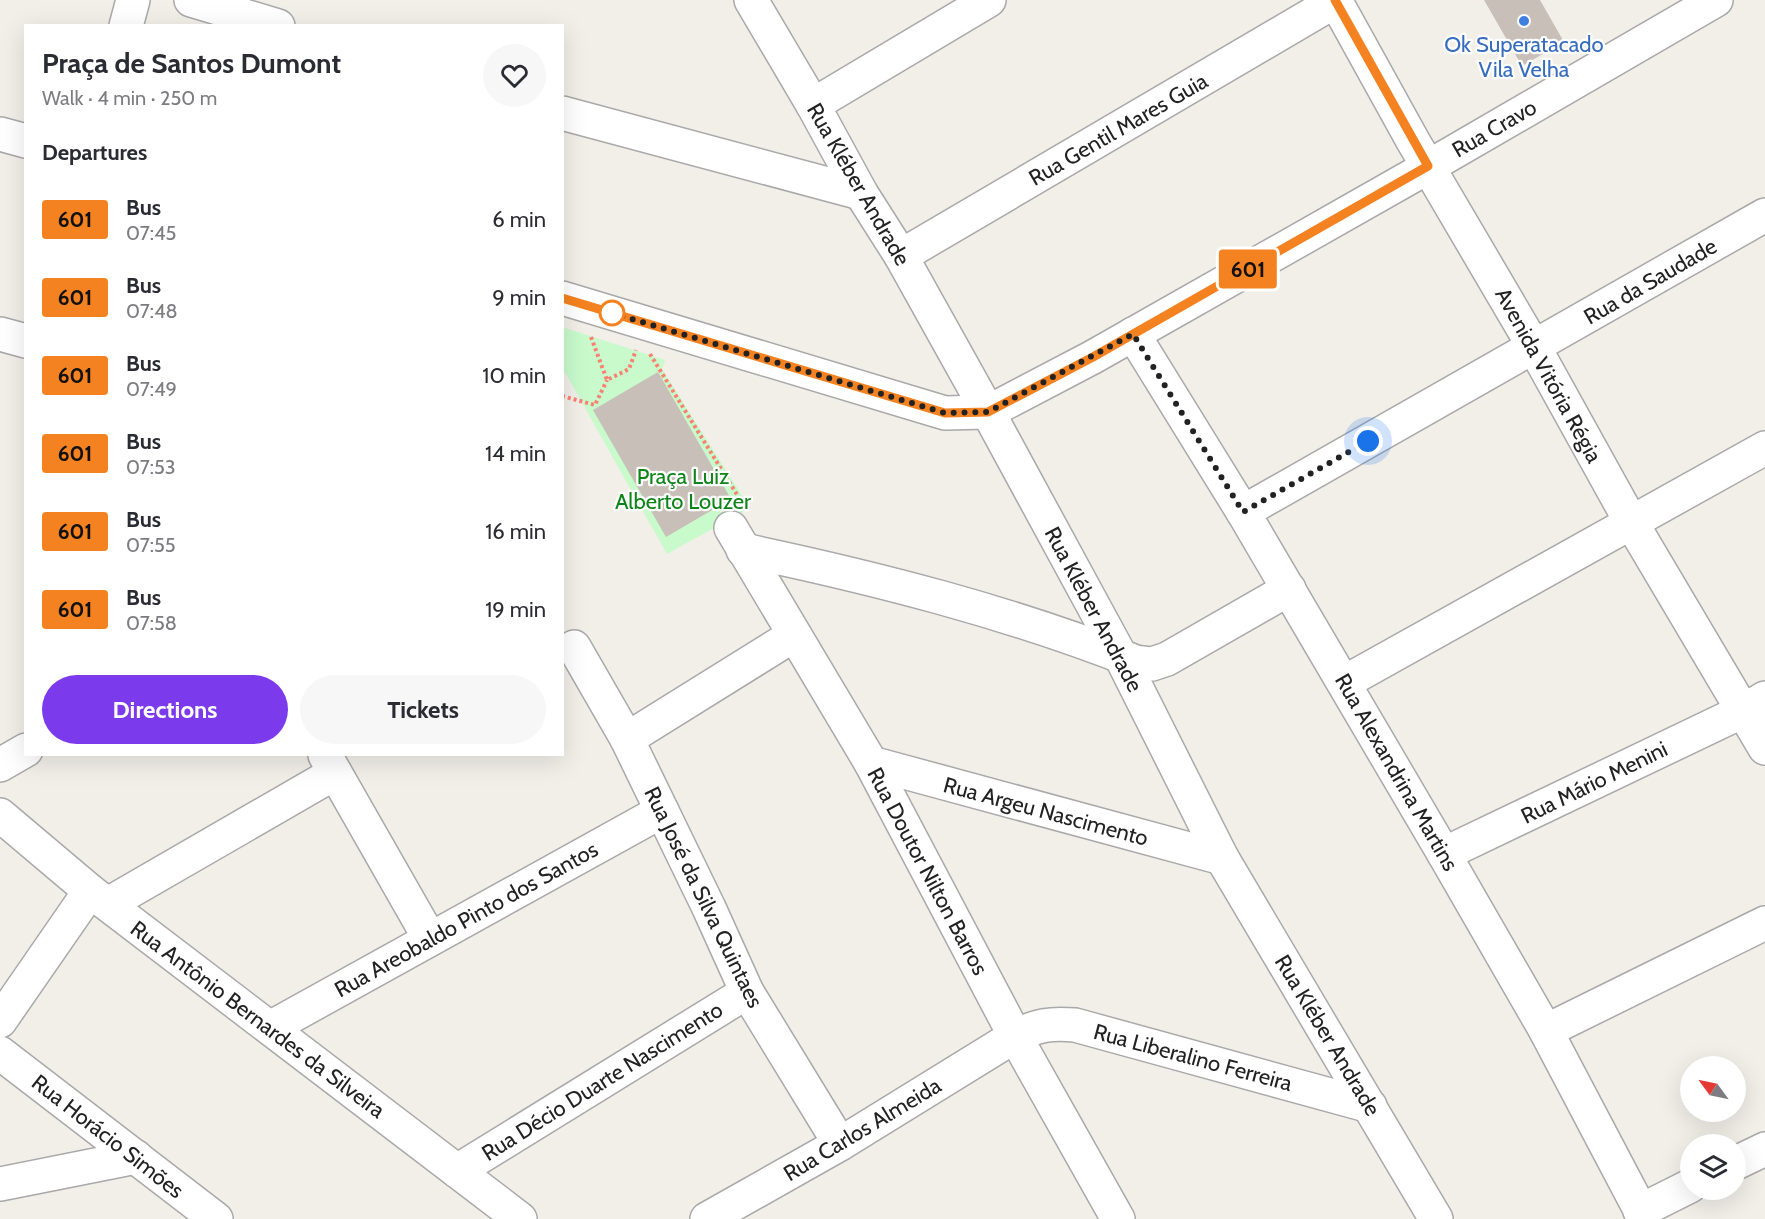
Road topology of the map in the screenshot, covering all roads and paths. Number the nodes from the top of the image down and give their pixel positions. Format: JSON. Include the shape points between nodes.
{"nodes":[{"id":1,"x":133,"y":0,"type":"edge"},
{"id":2,"x":751,"y":0,"type":"edge"},
{"id":3,"x":989,"y":0,"type":"edge"},
{"id":4,"x":1336,"y":0,"type":"edge"},
{"id":5,"x":1716,"y":0,"type":"edge"},
{"id":6,"x":209,"y":2,"type":"edge"},
{"id":7,"x":127,"y":24,"type":"edge"},
{"id":8,"x":272,"y":24,"type":"edge"},
{"id":9,"x":813,"y":105,"type":"junction"},
{"id":10,"x":564,"y":114,"type":"edge"},
{"id":11,"x":0,"y":135,"type":"edge"},
{"id":12,"x":24,"y":141,"type":"edge"},
{"id":13,"x":1428,"y":166,"type":"junction"},
{"id":14,"x":861,"y":193,"type":"junction"},
{"id":15,"x":1765,"y":215,"type":"edge"},
{"id":16,"x":901,"y":256,"type":"junction"},
{"id":17,"x":564,"y":299,"type":"edge"},
{"id":18,"x":633,"y":332,"type":"junction"},
{"id":19,"x":0,"y":334,"type":"edge"},
{"id":20,"x":599,"y":334,"type":"dead end"},
{"id":21,"x":1133,"y":334,"type":"junction"},
{"id":22,"x":24,"y":341,"type":"edge"},
{"id":23,"x":1534,"y":347,"type":"junction"},
{"id":24,"x":607,"y":380,"type":"junction"},
{"id":25,"x":564,"y":397,"type":"edge"},
{"id":26,"x":988,"y":412,"type":"junction"},
{"id":27,"x":1765,"y":448,"type":"edge"},
{"id":28,"x":1243,"y":512,"type":"junction"},
{"id":29,"x":1632,"y":522,"type":"junction"},
{"id":30,"x":737,"y":539,"type":"junction"},
{"id":31,"x":1289,"y":589,"type":"junction"},
{"id":32,"x":794,"y":635,"type":"junction"},
{"id":33,"x":574,"y":647,"type":"dead end"},
{"id":34,"x":1120,"y":656,"type":"junction"},
{"id":35,"x":1345,"y":682,"type":"junction"},
{"id":36,"x":1754,"y":704,"type":"edge"},
{"id":37,"x":627,"y":739,"type":"junction"},
{"id":38,"x":1765,"y":748,"type":"edge"},
{"id":39,"x":24,"y":751,"type":"edge"},
{"id":40,"x":871,"y":763,"type":"junction"},
{"id":41,"x":330,"y":764,"type":"edge"},
{"id":42,"x":0,"y":765,"type":"edge"},
{"id":43,"x":662,"y":811,"type":"junction"},
{"id":44,"x":0,"y":815,"type":"edge"},
{"id":45,"x":1444,"y":854,"type":"junction"},
{"id":46,"x":1222,"y":858,"type":"junction"},
{"id":47,"x":99,"y":898,"type":"junction"},
{"id":48,"x":1765,"y":924,"type":"edge"},
{"id":49,"x":430,"y":939,"type":"junction"},
{"id":50,"x":747,"y":992,"type":"junction"},
{"id":51,"x":0,"y":1021,"type":"edge"},
{"id":52,"x":270,"y":1028,"type":"junction"},
{"id":53,"x":1546,"y":1030,"type":"junction"},
{"id":54,"x":1016,"y":1036,"type":"junction"},
{"id":55,"x":0,"y":1053,"type":"edge"},
{"id":56,"x":1370,"y":1106,"type":"junction"},
{"id":57,"x":840,"y":1144,"type":"junction"},
{"id":58,"x":1765,"y":1149,"type":"edge"},
{"id":59,"x":136,"y":1157,"type":"junction"},
{"id":60,"x":1746,"y":1158,"type":"edge"},
{"id":61,"x":457,"y":1171,"type":"junction"},
{"id":62,"x":0,"y":1184,"type":"edge"},
{"id":63,"x":1680,"y":1192,"type":"edge"},
{"id":64,"x":1642,"y":1215,"type":"edge"},
{"id":65,"x":1118,"y":1217,"type":"edge"},
{"id":66,"x":216,"y":1219,"type":"edge"},
{"id":67,"x":520,"y":1219,"type":"edge"},
{"id":68,"x":707,"y":1219,"type":"edge"},
{"id":69,"x":1436,"y":1219,"type":"edge"}],
"edges":[{"from":1,"to":7,"type":"street"},
{"from":2,"to":9,"type":"street","name":"Rua Kléber Andrade"},
{"from":3,"to":9,"type":"street"},
{"from":4,"to":13,"type":"street","name":"Avenida Vitória Régia"},
{"from":4,"to":16,"type":"street","name":"Rua Gentil Mares Guia"},
{"from":5,"to":13,"type":"street","name":"Rua Cravo"},
{"from":6,"to":8,"type":"street"},
{"from":9,"to":14,"type":"street","name":"Rua Kléber Andrade"},
{"from":10,"to":14,"type":"street"},
{"from":11,"to":12,"type":"street"},
{"from":13,"to":21,"type":"street","name":"Rua Cravo"},
{"from":13,"to":23,"type":"street","name":"Avenida Vitória Régia"},
{"from":14,"to":16,"type":"street","name":"Rua Kléber Andrade"},
{"from":15,"to":23,"type":"street","name":"Rua da Saudade"},
{"from":16,"to":26,"type":"street","name":"Rua Kléber Andrade"},
{"from":17,"to":18,"type":"street"},
{"from":18,"to":24,"type":"path","via":[[630,369]]},
{"from":18,"to":26,"type":"street","via":[[945,413]]},
{"from":18,"to":30,"type":"path","via":[[751,518]]},
{"from":19,"to":22,"type":"street"},
{"from":20,"to":24,"type":"path","via":[[589,331]]},
{"from":21,"to":26,"type":"street","name":"Rua Cravo"},
{"from":21,"to":28,"type":"street","name":"Rua Alexandrina Martins"},
{"from":23,"to":28,"type":"street","name":"Rua da Saudade"},
{"from":23,"to":29,"type":"street","name":"Avenida Vitória Régia"},
{"from":24,"to":25,"type":"path","via":[[595,405]]},
{"from":26,"to":34,"type":"street","name":"Rua Kléber Andrade"},
{"from":27,"to":29,"type":"street"},
{"from":28,"to":31,"type":"street","name":"Rua Alexandrina Martins"},
{"from":29,"to":35,"type":"street"},
{"from":29,"to":36,"type":"street","name":"Avenida Vitória Régia"},
{"from":30,"to":32,"type":"street","name":"Rua Doutor Nilton Barros"},
{"from":30,"to":34,"type":"street","via":[[812,564],[978,608]]},
{"from":31,"to":34,"type":"street","via":[[1167,659],[1152,664]]},
{"from":31,"to":35,"type":"street","name":"Rua Alexandrina Martins"},
{"from":32,"to":37,"type":"street"},
{"from":32,"to":40,"type":"street","name":"Rua Doutor Nilton Barros"},
{"from":33,"to":37,"type":"street","name":"Rua José da Silva Quintaes"},
{"from":34,"to":46,"type":"street","name":"Rua Kléber Andrade"},
{"from":35,"to":45,"type":"street","name":"Rua Alexandrina Martins"},
{"from":36,"to":38,"type":"street","name":"Avenida Vitória Régia"},
{"from":36,"to":45,"type":"street","name":"Rua Mário Menini"},
{"from":37,"to":43,"type":"street","name":"Rua José da Silva Quintaes"},
{"from":39,"to":42,"type":"street"},
{"from":40,"to":46,"type":"street","name":"Rua Argeu Nascimento"},
{"from":40,"to":54,"type":"street","name":"Rua Doutor Nilton Barros"},
{"from":41,"to":47,"type":"street"},
{"from":41,"to":49,"type":"street"},
{"from":43,"to":49,"type":"street","name":"Rua Areobaldo Pinto dos Santos"},
{"from":43,"to":50,"type":"street","name":"Rua José da Silva Quintaes"},
{"from":44,"to":47,"type":"street","name":"Rua Antônio Bernardes da Silveira"},
{"from":45,"to":53,"type":"street","name":"Rua Alexandrina Martins"},
{"from":46,"to":56,"type":"street","name":"Rua Kléber Andrade"},
{"from":47,"to":51,"type":"street"},
{"from":47,"to":52,"type":"street","name":"Rua Antônio Bernardes da Silveira"},
{"from":48,"to":53,"type":"street"},
{"from":49,"to":52,"type":"street","name":"Rua Areobaldo Pinto dos Santos"},
{"from":50,"to":57,"type":"street","name":"Rua José da Silva Quintaes"},
{"from":50,"to":61,"type":"street","name":"Rua Décio Duarte Nascimento"},
{"from":52,"to":61,"type":"street","name":"Rua Antônio Bernardes da Silveira"},
{"from":53,"to":64,"type":"street","name":"Rua Alexandrina Martins"},
{"from":54,"to":56,"type":"street","name":"Rua Liberalino Ferreira","via":[[1053,1023],[1075,1025]]},
{"from":54,"to":57,"type":"street","name":"Rua Carlos Almeida"},
{"from":54,"to":65,"type":"street","name":"Rua Doutor Nilton Barros"},
{"from":55,"to":59,"type":"street","name":"Rua Horácio Simões"},
{"from":56,"to":69,"type":"street","name":"Rua Kléber Andrade"},
{"from":57,"to":68,"type":"street","name":"Rua Carlos Almeida"},
{"from":58,"to":60,"type":"street"},
{"from":59,"to":62,"type":"street"},
{"from":59,"to":66,"type":"street","name":"Rua Horácio Simões"},
{"from":61,"to":67,"type":"street","name":"Rua Antônio Bernardes da Silveira"},
{"from":63,"to":64,"type":"street"}]}
